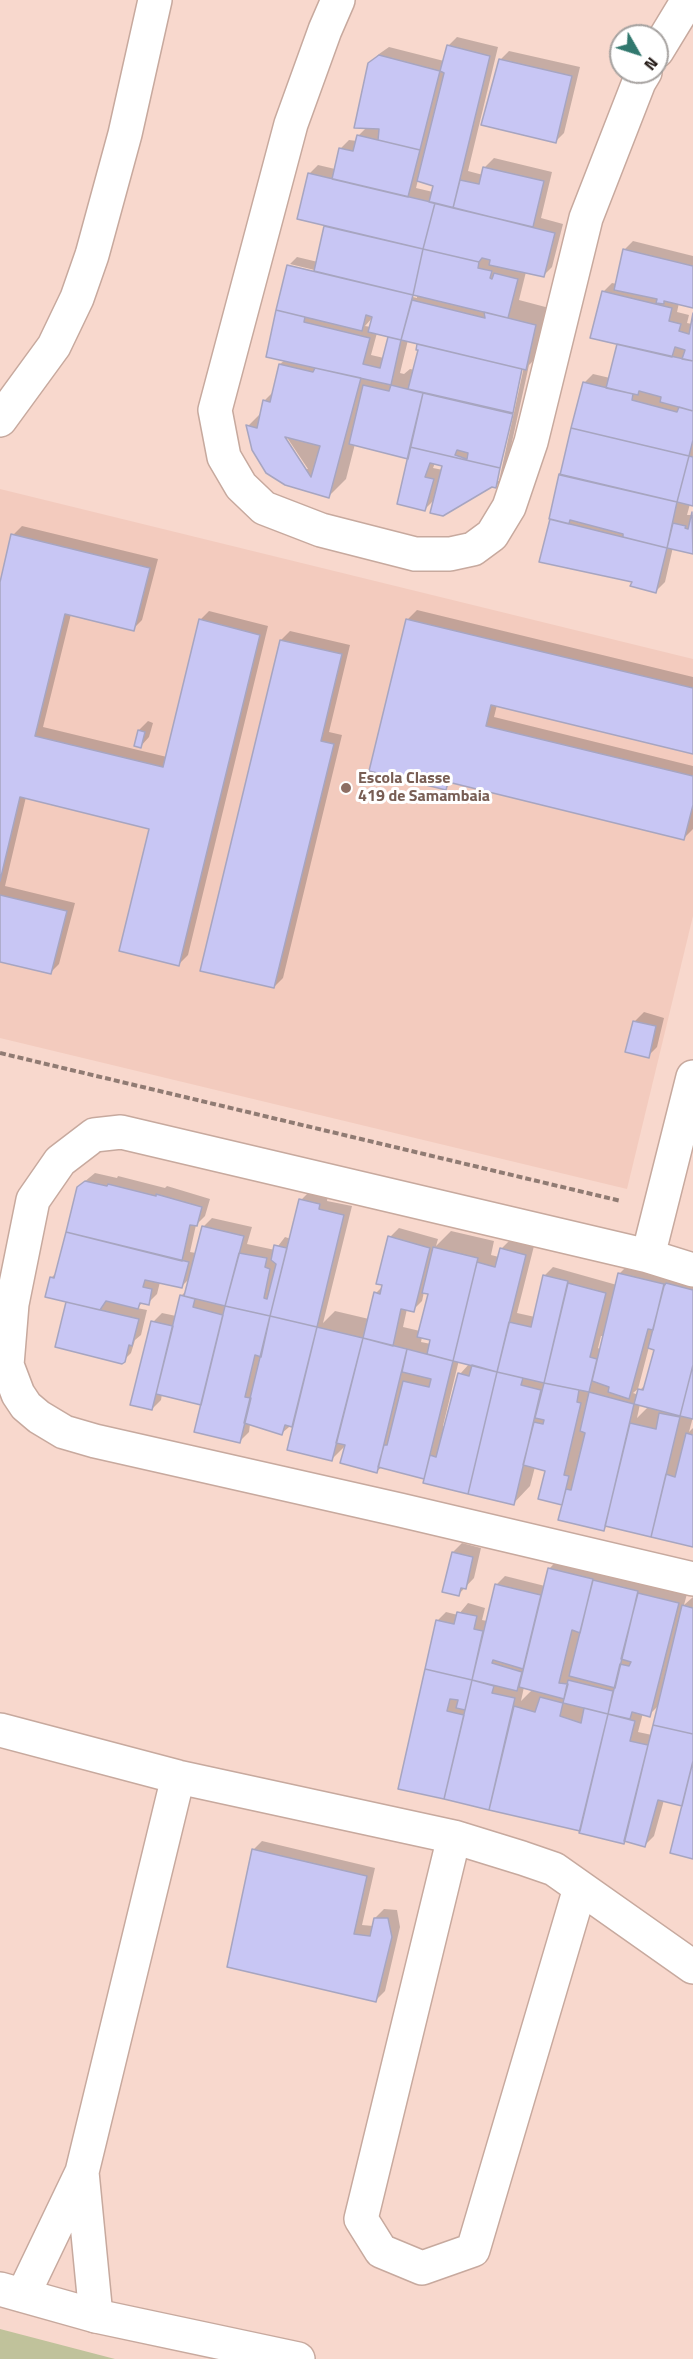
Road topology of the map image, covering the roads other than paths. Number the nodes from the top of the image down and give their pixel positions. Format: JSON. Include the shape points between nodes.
{"nodes":[{"id":1,"x":155,"y":0,"type":"edge"},
{"id":2,"x":338,"y":0,"type":"edge"},
{"id":3,"x":688,"y":0,"type":"edge"},
{"id":4,"x":669,"y":31,"type":"edge"},
{"id":5,"x":638,"y":84,"type":"edge"},
{"id":6,"x":0,"y":420,"type":"edge"},
{"id":7,"x":693,"y":1077,"type":"edge"},
{"id":8,"x":648,"y":1256,"type":"junction"},
{"id":9,"x":693,"y":1270,"type":"edge"},
{"id":10,"x":693,"y":1579,"type":"edge"},
{"id":11,"x":0,"y":1730,"type":"edge"},
{"id":12,"x":178,"y":1777,"type":"junction"},
{"id":13,"x":454,"y":1837,"type":"junction"},
{"id":14,"x":580,"y":1888,"type":"junction"},
{"id":15,"x":693,"y":1967,"type":"edge"},
{"id":16,"x":82,"y":2172,"type":"junction"},
{"id":17,"x":12,"y":2292,"type":"edge"},
{"id":18,"x":96,"y":2316,"type":"junction"},
{"id":19,"x":298,"y":2359,"type":"edge"}],
"edges":[{"from":1,"to":6,"type":"street","via":[[125,134],[77,298],[54,346]]},
{"from":2,"to":5,"type":"street","via":[[291,124],[215,410],[224,457],[241,486],[264,508],[321,530],[415,554],[450,554],[473,549],[492,535],[509,507],[531,442],[586,218]]},
{"from":3,"to":4,"type":"street"},
{"from":7,"to":8,"type":"street"},
{"from":8,"to":9,"type":"street"},
{"from":8,"to":10,"type":"street","via":[[121,1131],[94,1136],[60,1161],[33,1200],[12,1304],[7,1365],[26,1406],[64,1432]]},
{"from":11,"to":12,"type":"street"},
{"from":12,"to":13,"type":"street"},
{"from":12,"to":16,"type":"street"},
{"from":13,"to":14,"type":"street","via":[[554,1869]]},
{"from":13,"to":14,"type":"street","via":[[361,2218],[381,2251],[422,2268],[473,2250]]},
{"from":14,"to":15,"type":"street"},
{"from":16,"to":17,"type":"street"},
{"from":16,"to":18,"type":"street"},
{"from":17,"to":18,"type":"street"},
{"from":18,"to":19,"type":"street"}]}
